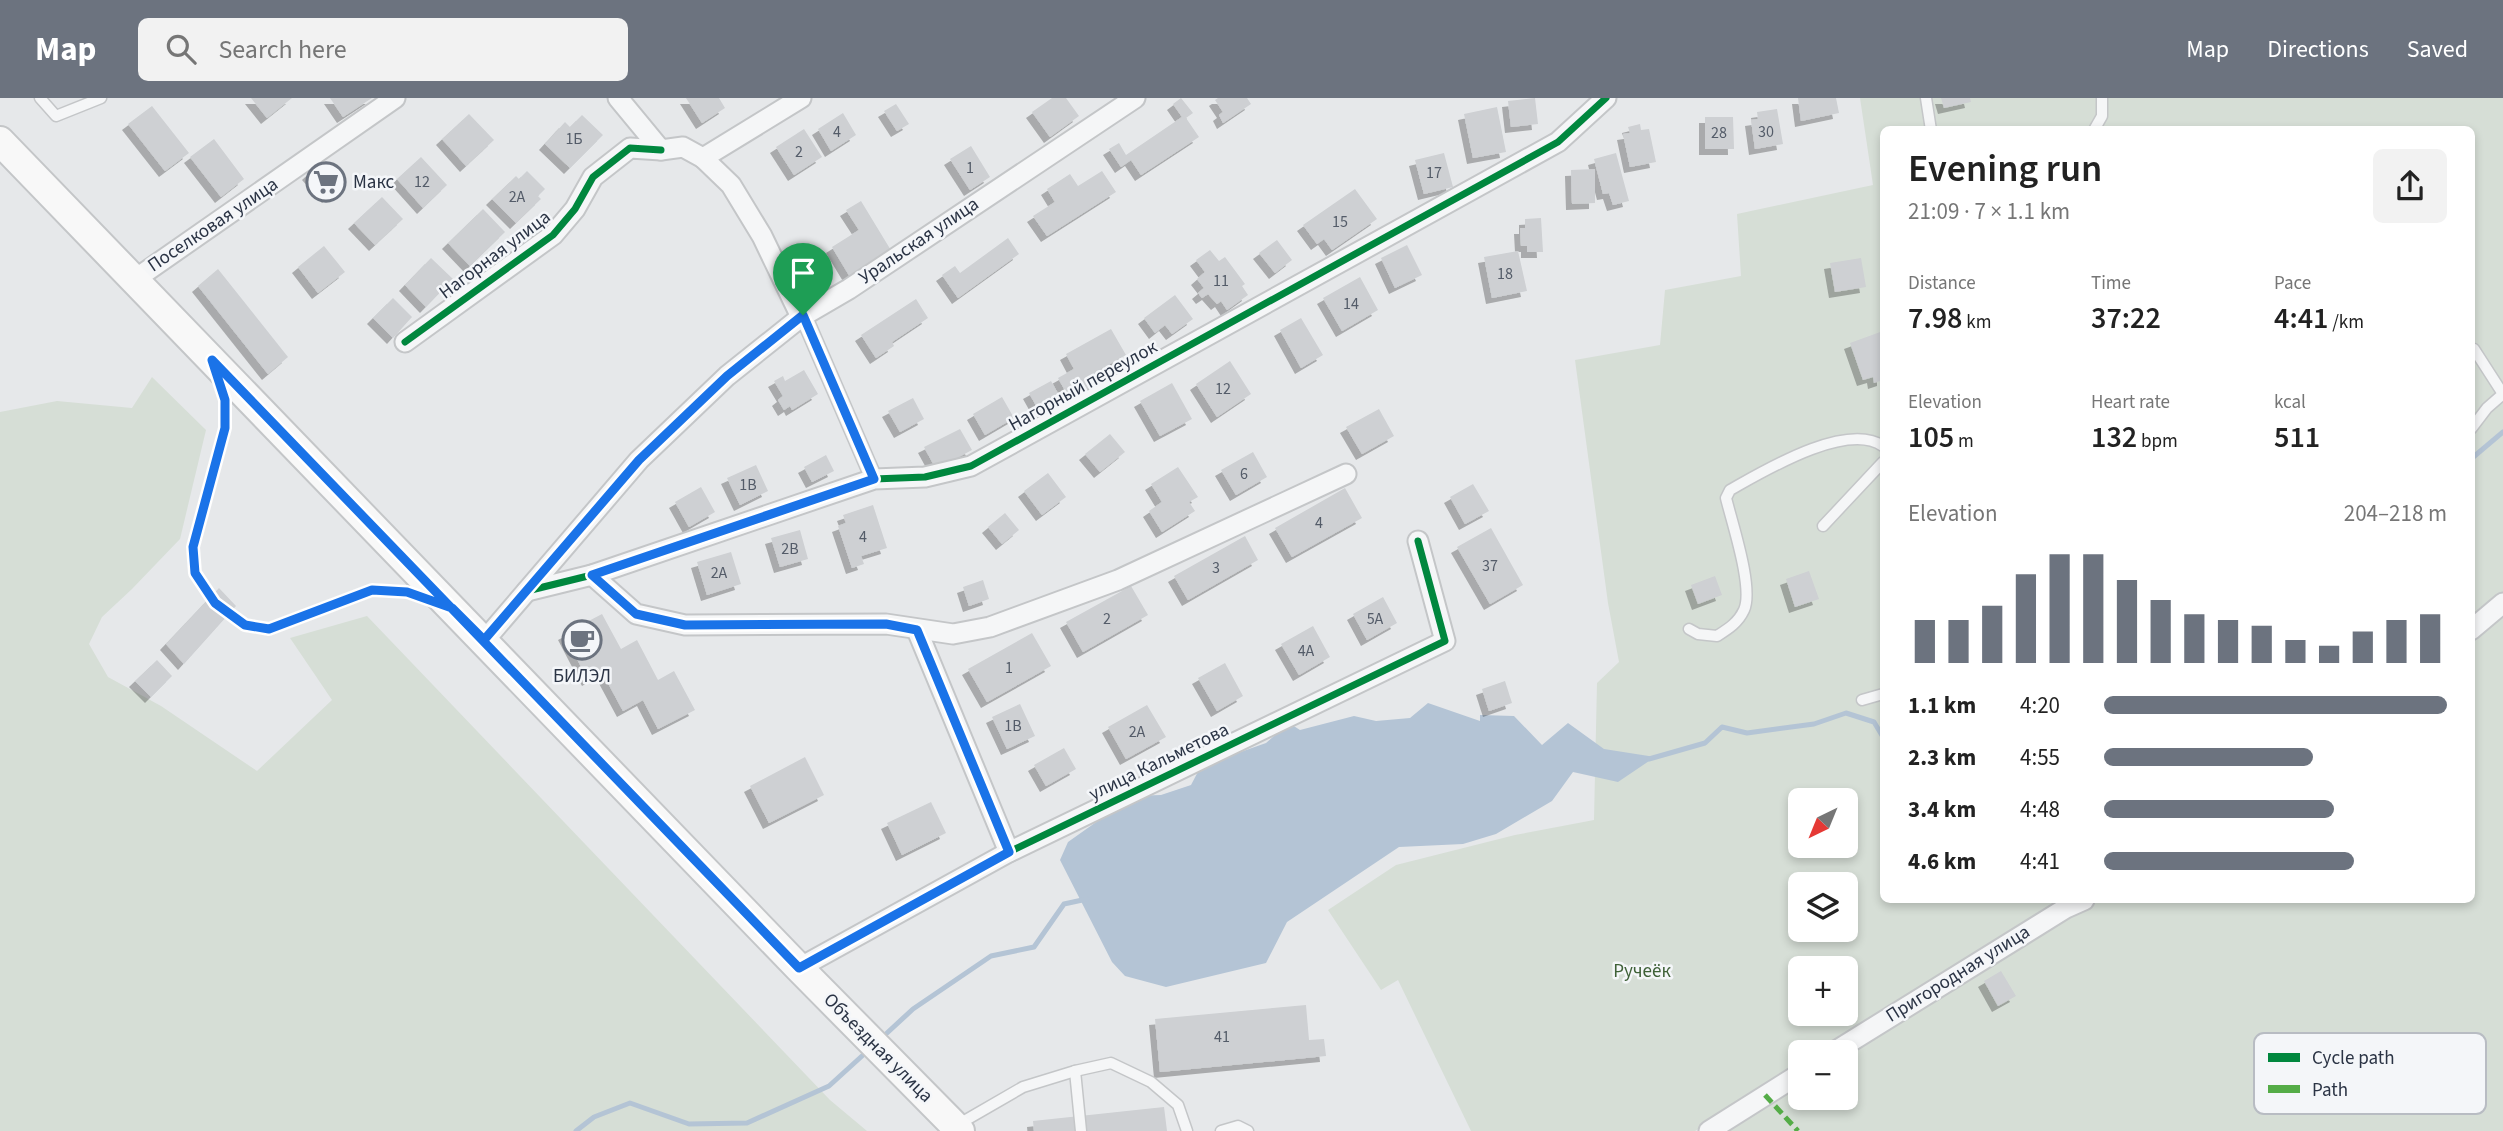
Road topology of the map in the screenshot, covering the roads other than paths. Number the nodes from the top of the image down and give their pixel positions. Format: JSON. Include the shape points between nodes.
{"nodes":[{"id":1,"x":40,"y":98,"type":"edge"},
{"id":2,"x":101,"y":98,"type":"edge"},
{"id":3,"x":395,"y":98,"type":"edge"},
{"id":4,"x":618,"y":98,"type":"edge"},
{"id":5,"x":801,"y":98,"type":"edge"},
{"id":6,"x":1135,"y":98,"type":"edge"},
{"id":7,"x":1606,"y":98,"type":"edge"},
{"id":8,"x":1926,"y":98,"type":"edge"},
{"id":9,"x":2102,"y":98,"type":"edge"},
{"id":10,"x":1930,"y":126,"type":"edge"},
{"id":11,"x":2096,"y":126,"type":"edge"},
{"id":12,"x":0,"y":141,"type":"edge"},
{"id":13,"x":661,"y":150,"type":"junction"},
{"id":14,"x":703,"y":158,"type":"junction"},
{"id":15,"x":134,"y":280,"type":"junction"},
{"id":16,"x":802,"y":316,"type":"junction"},
{"id":17,"x":405,"y":342,"type":"dead end"},
{"id":18,"x":2475,"y":351,"type":"edge"},
{"id":19,"x":212,"y":360,"type":"junction"},
{"id":20,"x":2503,"y":394,"type":"edge"},
{"id":21,"x":2475,"y":424,"type":"edge"},
{"id":22,"x":1880,"y":444,"type":"edge"},
{"id":23,"x":1880,"y":465,"type":"edge"},
{"id":24,"x":1346,"y":474,"type":"dead end"},
{"id":25,"x":874,"y":479,"type":"junction"},
{"id":26,"x":1823,"y":526,"type":"dead end"},
{"id":27,"x":1418,"y":541,"type":"dead end"},
{"id":28,"x":592,"y":575,"type":"junction"},
{"id":29,"x":527,"y":591,"type":"junction"},
{"id":30,"x":2503,"y":603,"type":"edge"},
{"id":31,"x":452,"y":608,"type":"junction"},
{"id":32,"x":2475,"y":627,"type":"edge"},
{"id":33,"x":1689,"y":629,"type":"dead end"},
{"id":34,"x":917,"y":630,"type":"junction"},
{"id":35,"x":484,"y":640,"type":"junction"},
{"id":36,"x":1880,"y":695,"type":"edge"},
{"id":37,"x":1862,"y":700,"type":"dead end"},
{"id":38,"x":1009,"y":852,"type":"junction"},
{"id":39,"x":2069,"y":903,"type":"edge"},
{"id":40,"x":799,"y":968,"type":"junction"},
{"id":41,"x":1853,"y":1040,"type":"edge"},
{"id":42,"x":1075,"y":1071,"type":"junction"},
{"id":43,"x":1788,"y":1081,"type":"edge"},
{"id":44,"x":958,"y":1128,"type":"edge"},
{"id":45,"x":1081,"y":1131,"type":"edge"},
{"id":46,"x":1187,"y":1131,"type":"edge"},
{"id":47,"x":1221,"y":1131,"type":"edge"},
{"id":48,"x":1248,"y":1131,"type":"edge"},
{"id":49,"x":1709,"y":1131,"type":"edge"}],
"edges":[{"from":1,"to":2,"type":"lane","via":[[56,116]]},
{"from":3,"to":15,"type":"street","name":"Поселковая улица"},
{"from":4,"to":13,"type":"street"},
{"from":5,"to":14,"type":"street"},
{"from":6,"to":16,"type":"street","name":"Уральская улица"},
{"from":7,"to":25,"type":"street","name":"Нагорный переулок","via":[[1558,142],[971,466],[925,477]]},
{"from":8,"to":10,"type":"lane"},
{"from":9,"to":11,"type":"lane","via":[[2102,116]]},
{"from":12,"to":15,"type":"main road","name":"Объездная улица"},
{"from":13,"to":14,"type":"street","name":"Нагорная улица","via":[[683,147]]},
{"from":13,"to":17,"type":"street","name":"Нагорная улица","via":[[631,148],[593,177],[575,209],[553,234]]},
{"from":14,"to":16,"type":"street","via":[[731,185]]},
{"from":15,"to":19,"type":"main road","name":"Объездная улица"},
{"from":16,"to":25,"type":"street"},
{"from":16,"to":29,"type":"street","name":"Уральская улица","via":[[727,376],[639,460]]},
{"from":18,"to":20,"type":"lane"},
{"from":19,"to":31,"type":"main road","name":"Объездная улица"},
{"from":19,"to":31,"type":"lane","via":[[225,400],[225,428],[193,547],[195,573],[215,603],[245,625],[269,629],[372,590],[407,592]]},
{"from":20,"to":21,"type":"lane"},
{"from":22,"to":33,"type":"lane","via":[[1846,439],[1787,459],[1730,490],[1726,498],[1746,579],[1745,608],[1736,623],[1717,636]]},
{"from":23,"to":26,"type":"lane"},
{"from":24,"to":34,"type":"street","via":[[1106,585],[990,627],[953,634]]},
{"from":25,"to":28,"type":"street","name":"Нагорный переулок"},
{"from":27,"to":38,"type":"street","name":"улица Кальметова","via":[[1445,642]]},
{"from":28,"to":29,"type":"street","name":"Нагорный переулок"},
{"from":28,"to":34,"type":"street","via":[[636,614],[685,625],[886,624]]},
{"from":29,"to":35,"type":"street","name":"Уральская улица"},
{"from":30,"to":32,"type":"street"},
{"from":31,"to":35,"type":"main road","name":"Объездная улица"},
{"from":34,"to":38,"type":"street"},
{"from":35,"to":40,"type":"main road","name":"Объездная улица"},
{"from":36,"to":37,"type":"lane"},
{"from":38,"to":40,"type":"street","name":"улица Кальметова"},
{"from":39,"to":41,"type":"street","name":"Пригородная улица"},
{"from":40,"to":44,"type":"main road","name":"Объездная улица"},
{"from":42,"to":44,"type":"lane","via":[[1023,1087]]},
{"from":42,"to":45,"type":"lane"},
{"from":42,"to":46,"type":"lane","via":[[1111,1063],[1151,1082],[1178,1105]]},
{"from":43,"to":49,"type":"street"},
{"from":47,"to":48,"type":"lane","via":[[1237,1126]]}]}
